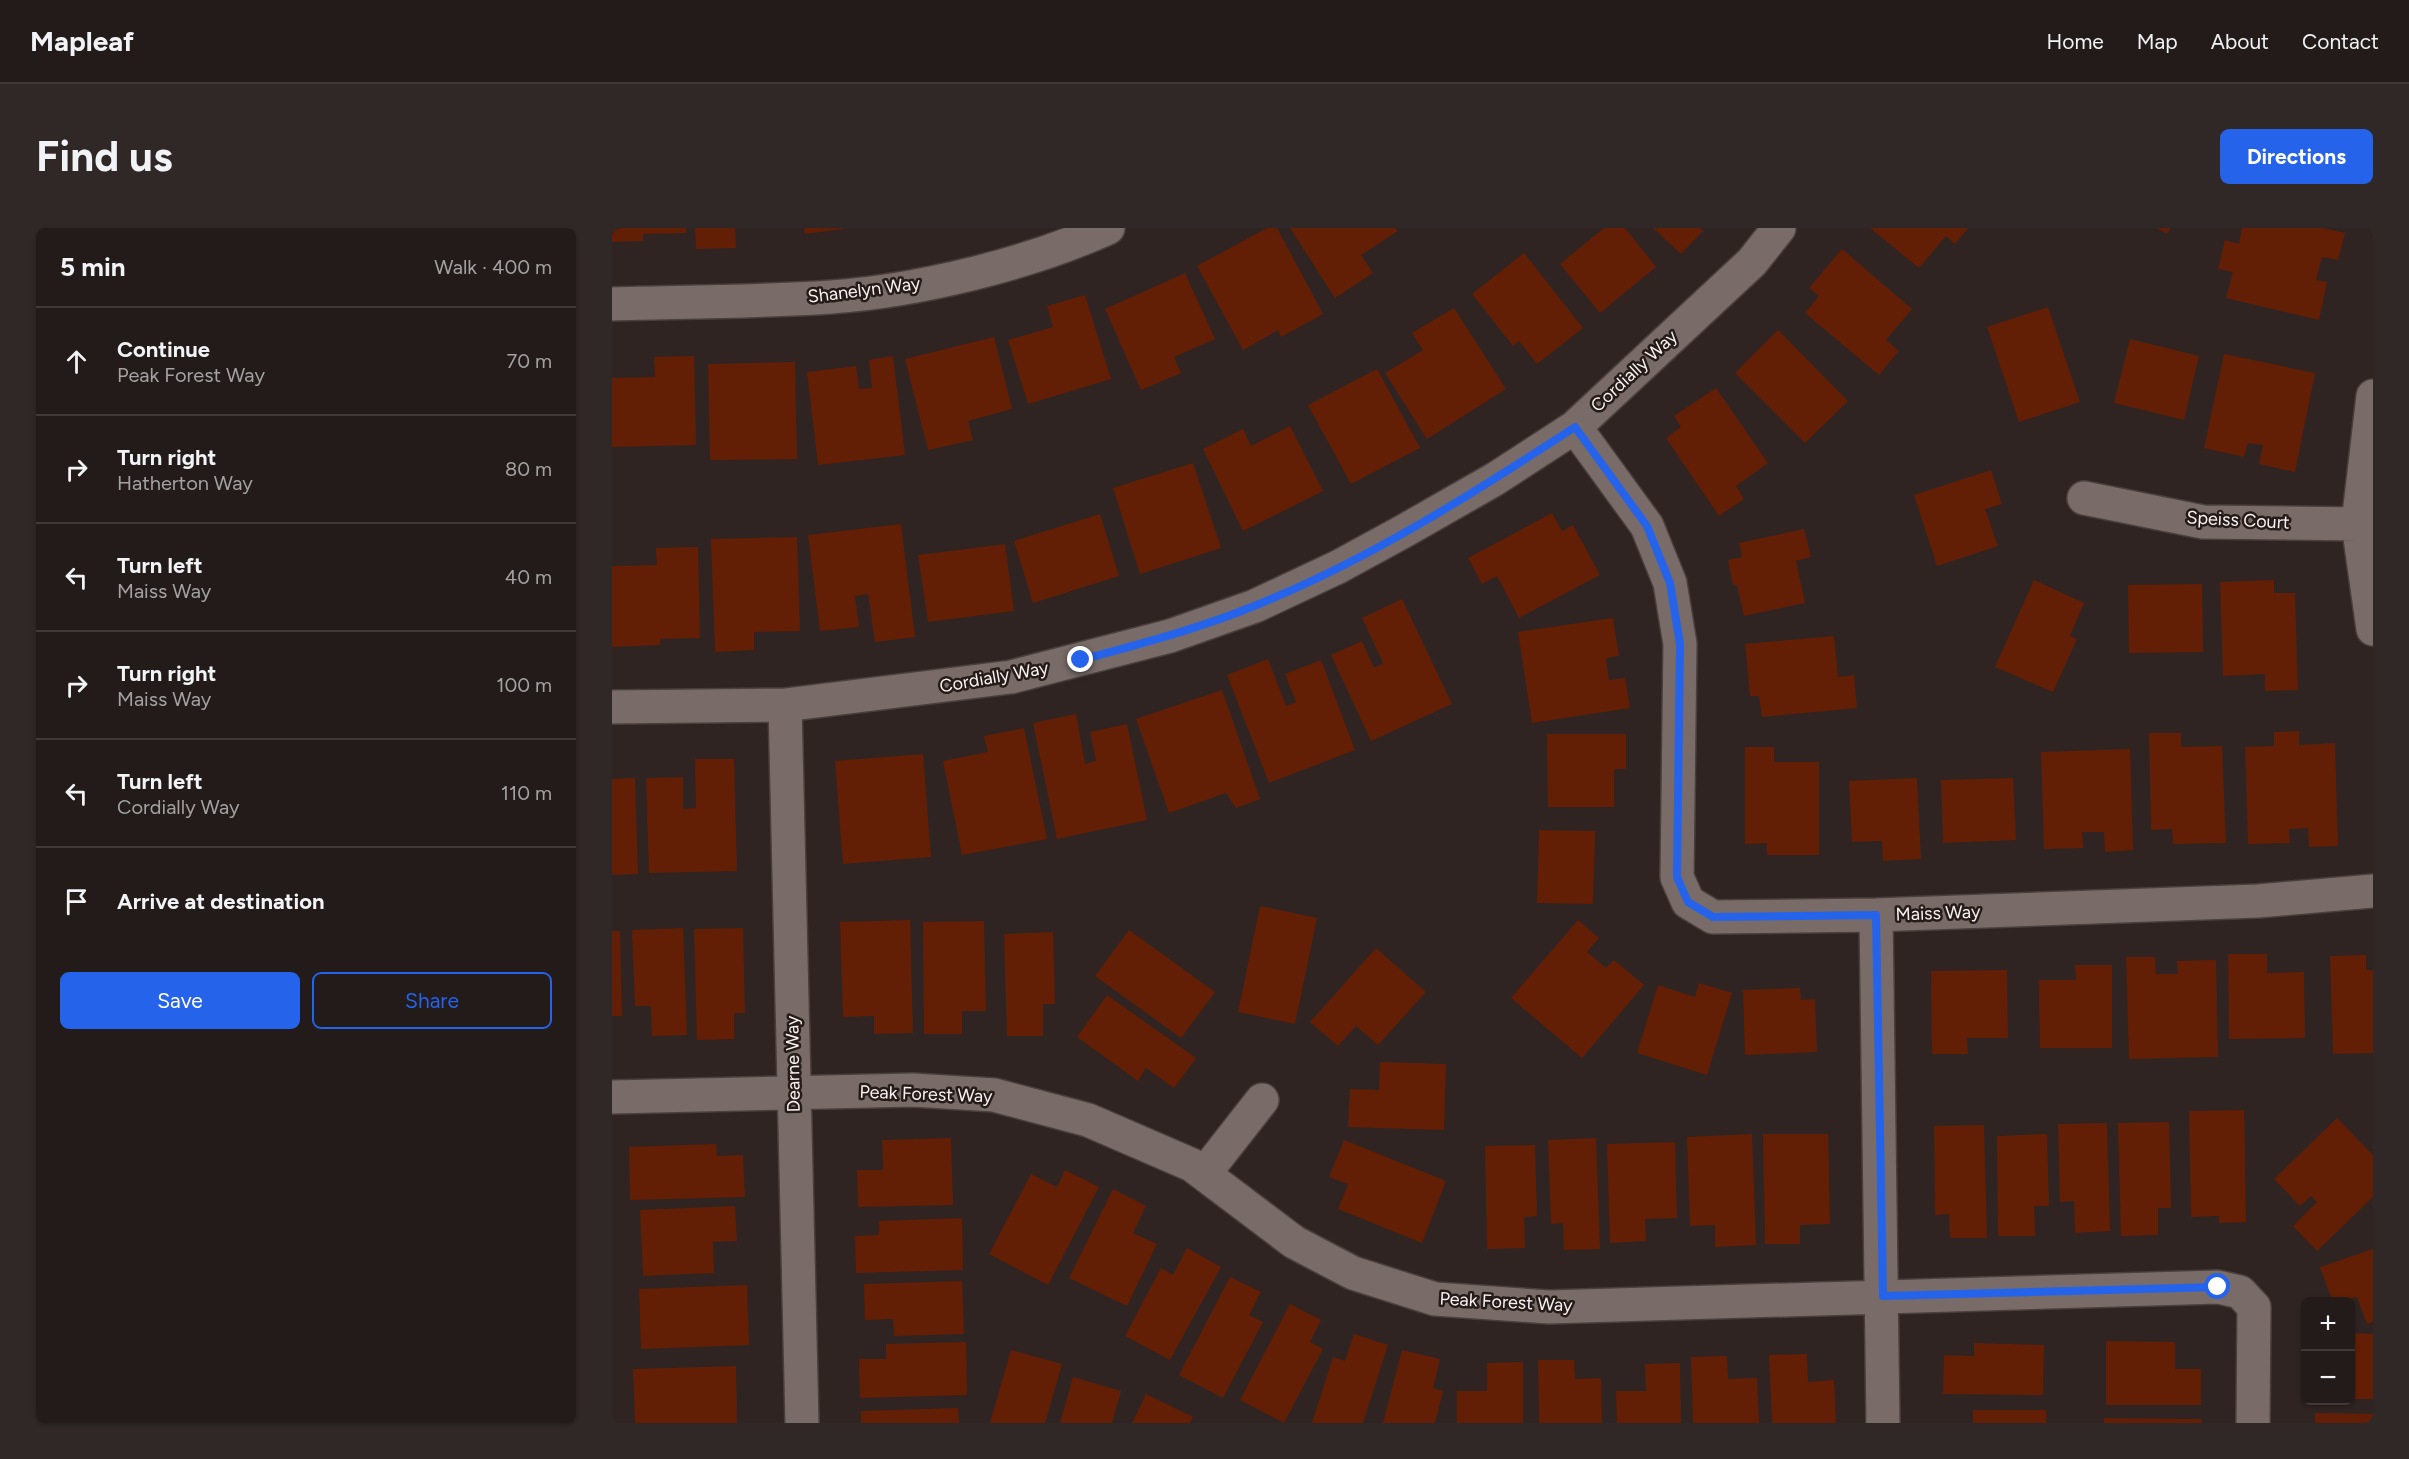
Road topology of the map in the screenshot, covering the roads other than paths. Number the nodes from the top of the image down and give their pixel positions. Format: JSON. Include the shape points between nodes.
{"nodes":[{"id":1,"x":1108,"y":228,"type":"edge"},
{"id":2,"x":1779,"y":228,"type":"edge"},
{"id":3,"x":612,"y":304,"type":"edge"},
{"id":4,"x":2373,"y":396,"type":"edge"},
{"id":5,"x":1575,"y":427,"type":"junction"},
{"id":6,"x":2084,"y":498,"type":"dead end"},
{"id":7,"x":2358,"y":524,"type":"junction"},
{"id":8,"x":2373,"y":629,"type":"edge"},
{"id":9,"x":785,"y":705,"type":"junction"},
{"id":10,"x":612,"y":707,"type":"edge"},
{"id":11,"x":2373,"y":891,"type":"edge"},
{"id":12,"x":1876,"y":915,"type":"junction"},
{"id":13,"x":794,"y":1093,"type":"junction"},
{"id":14,"x":612,"y":1097,"type":"edge"},
{"id":15,"x":1262,"y":1100,"type":"dead end"},
{"id":16,"x":1204,"y":1174,"type":"junction"},
{"id":17,"x":1883,"y":1296,"type":"junction"},
{"id":18,"x":802,"y":1423,"type":"edge"},
{"id":19,"x":1883,"y":1423,"type":"edge"},
{"id":20,"x":2253,"y":1423,"type":"edge"}],
"edges":[{"from":1,"to":3,"type":"street","name":"Shanelyn Way","via":[[981,271],[911,286],[832,297]]},
{"from":2,"to":5,"type":"street","name":"Cordially Way","via":[[1752,262]]},
{"from":4,"to":7,"type":"street"},
{"from":5,"to":9,"type":"street","name":"Cordially Way","via":[[1495,479],[1338,567],[1244,610],[1170,636],[1011,677]]},
{"from":5,"to":12,"type":"street","name":"Maiss Way","via":[[1647,526],[1670,583],[1680,644],[1677,877],[1688,902],[1713,917]]},
{"from":6,"to":7,"type":"street","name":"Speiss Court","via":[[2204,522]]},
{"from":7,"to":8,"type":"street"},
{"from":9,"to":10,"type":"street","name":"Cordially Way"},
{"from":9,"to":13,"type":"street","name":"Dearne Way"},
{"from":11,"to":12,"type":"street","name":"Maiss Way","via":[[2258,901]]},
{"from":12,"to":17,"type":"street"},
{"from":13,"to":14,"type":"street","name":"Peak Forest Way"},
{"from":13,"to":16,"type":"street","name":"Peak Forest Way","via":[[912,1090],[994,1095],[1088,1120],[1192,1165]]},
{"from":13,"to":18,"type":"street","name":"Dearne Way"},
{"from":15,"to":16,"type":"street"},
{"from":16,"to":17,"type":"street","name":"Peak Forest Way","via":[[1294,1242],[1353,1273],[1435,1299],[1549,1307]]},
{"from":17,"to":19,"type":"street"},
{"from":17,"to":20,"type":"street","name":"Peak Forest Way","via":[[2218,1287],[2241,1292],[2254,1307]]}]}
